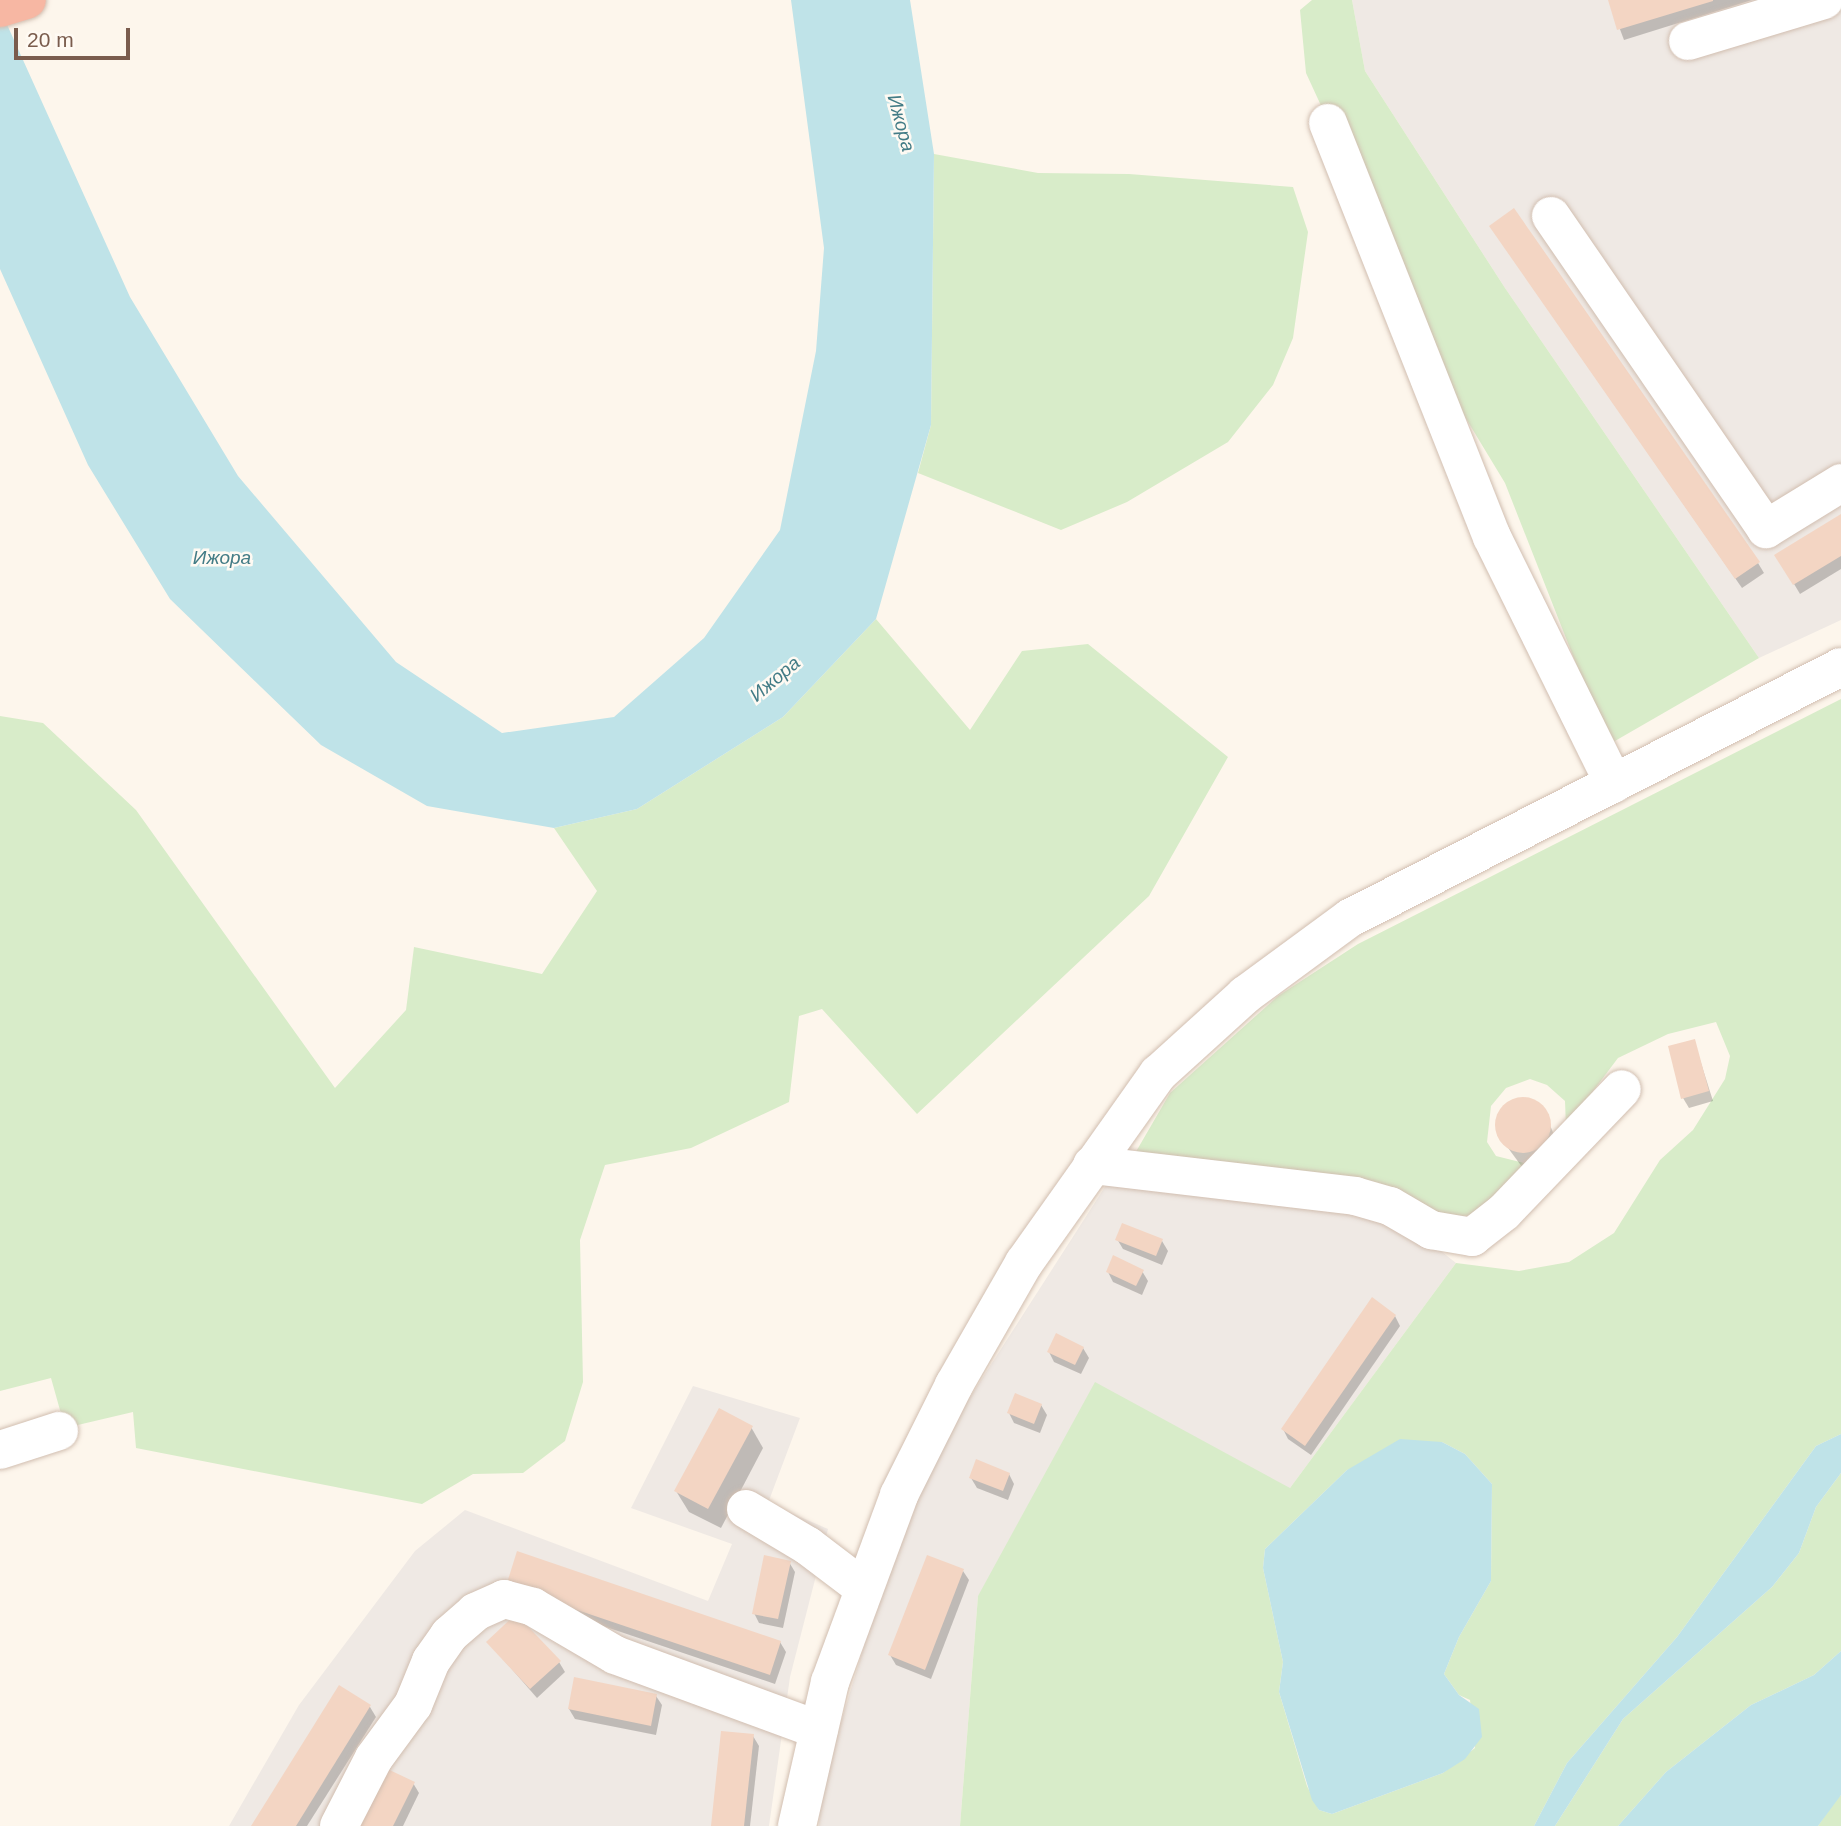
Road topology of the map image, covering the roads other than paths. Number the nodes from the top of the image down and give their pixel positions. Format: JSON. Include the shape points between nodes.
{"nodes":[{"id":1,"x":27,"y":0,"type":"edge"},
{"id":2,"x":1824,"y":0,"type":"edge"},
{"id":3,"x":0,"y":8,"type":"edge"},
{"id":4,"x":1688,"y":41,"type":"dead end"},
{"id":5,"x":1328,"y":124,"type":"dead end"},
{"id":6,"x":1551,"y":216,"type":"dead end"},
{"id":7,"x":1841,"y":483,"type":"edge"},
{"id":8,"x":1841,"y":667,"type":"edge"},
{"id":9,"x":1614,"y":784,"type":"junction"},
{"id":10,"x":1622,"y":1089,"type":"dead end"},
{"id":11,"x":1092,"y":1165,"type":"junction"},
{"id":12,"x":59,"y":1432,"type":"dead end"},
{"id":13,"x":0,"y":1450,"type":"edge"},
{"id":14,"x":746,"y":1508,"type":"dead end"},
{"id":15,"x":862,"y":1587,"type":"junction"},
{"id":16,"x":819,"y":1730,"type":"junction"},
{"id":17,"x":339,"y":1826,"type":"edge"},
{"id":18,"x":797,"y":1826,"type":"edge"}],
"edges":[{"from":1,"to":3,"type":"highway"},
{"from":2,"to":4,"type":"street"},
{"from":5,"to":9,"type":"street","via":[[1492,537]]},
{"from":6,"to":7,"type":"street","via":[[1766,529]]},
{"from":8,"to":9,"type":"street"},
{"from":9,"to":11,"type":"street","via":[[1350,918],[1245,995],[1158,1074]]},
{"from":10,"to":11,"type":"street","via":[[1504,1212],[1472,1237],[1431,1230],[1390,1206],[1354,1196]]},
{"from":11,"to":15,"type":"street","via":[[1024,1263],[954,1385],[899,1495]]},
{"from":12,"to":13,"type":"street"},
{"from":14,"to":15,"type":"street"},
{"from":15,"to":16,"type":"street"},
{"from":16,"to":17,"type":"street","via":[[615,1655],[533,1607],[504,1599],[475,1612],[449,1635],[413,1706],[373,1758]]},
{"from":16,"to":18,"type":"street"}]}
